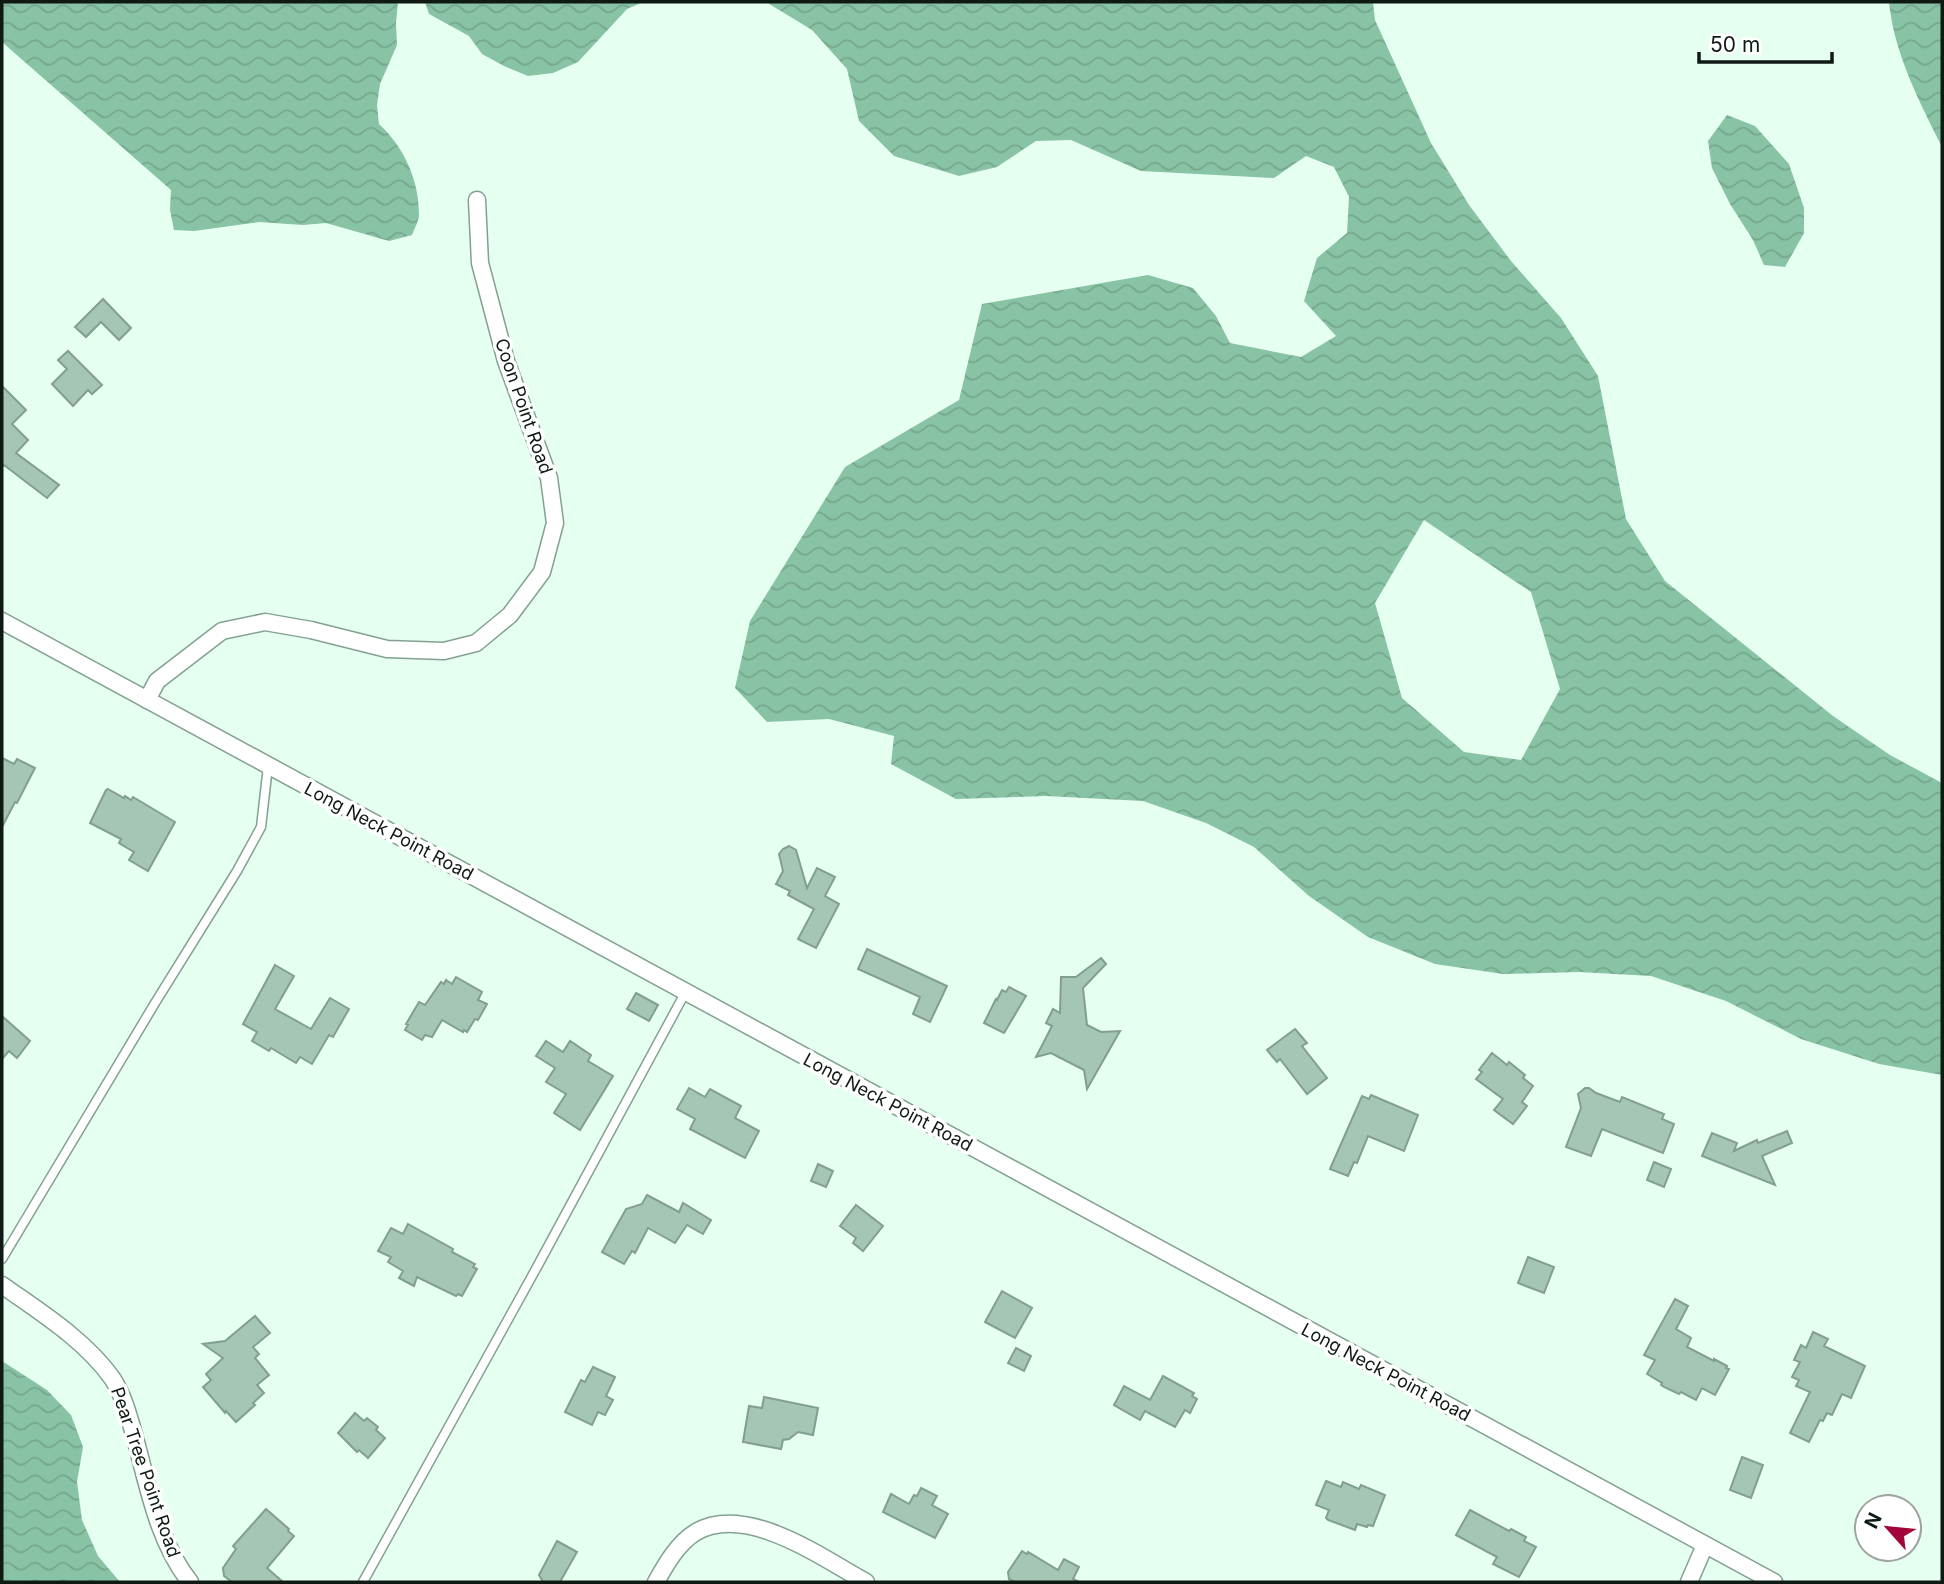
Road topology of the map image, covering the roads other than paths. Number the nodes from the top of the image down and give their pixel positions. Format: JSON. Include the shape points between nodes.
{"nodes":[{"id":1,"x":477,"y":200,"type":"dead end"},
{"id":2,"x":2,"y":621,"type":"edge"},
{"id":3,"x":148,"y":700,"type":"junction"},
{"id":4,"x":268,"y":766,"type":"junction"},
{"id":5,"x":685,"y":993,"type":"junction"},
{"id":6,"x":2,"y":1259,"type":"edge"},
{"id":7,"x":2,"y":1284,"type":"edge"},
{"id":8,"x":1706,"y":1545,"type":"junction"},
{"id":9,"x":190,"y":1582,"type":"edge"},
{"id":10,"x":363,"y":1582,"type":"edge"},
{"id":11,"x":656,"y":1582,"type":"edge"},
{"id":12,"x":866,"y":1582,"type":"edge"},
{"id":13,"x":1689,"y":1582,"type":"edge"},
{"id":14,"x":1774,"y":1582,"type":"edge"}],
"edges":[{"from":1,"to":3,"type":"street","name":"Coon Point Road","via":[[480,263],[506,361],[549,478],[555,523],[542,572],[510,615],[476,643],[444,651],[387,649],[265,622],[222,631],[157,681]]},
{"from":2,"to":3,"type":"street","name":"Long Neck Point Road"},
{"from":3,"to":4,"type":"street","name":"Long Neck Point Road"},
{"from":4,"to":5,"type":"street","name":"Long Neck Point Road"},
{"from":4,"to":6,"type":"lane","via":[[261,827]]},
{"from":5,"to":8,"type":"street","name":"Long Neck Point Road"},
{"from":5,"to":10,"type":"lane"},
{"from":7,"to":9,"type":"street","name":"Pear Tree Point Road","via":[[62,1329],[112,1379],[125,1402],[162,1529]]},
{"from":8,"to":13,"type":"street"},
{"from":8,"to":14,"type":"street","name":"Long Neck Point Road"},
{"from":11,"to":12,"type":"street","via":[[674,1552],[695,1533],[735,1523],[787,1539]]}]}
